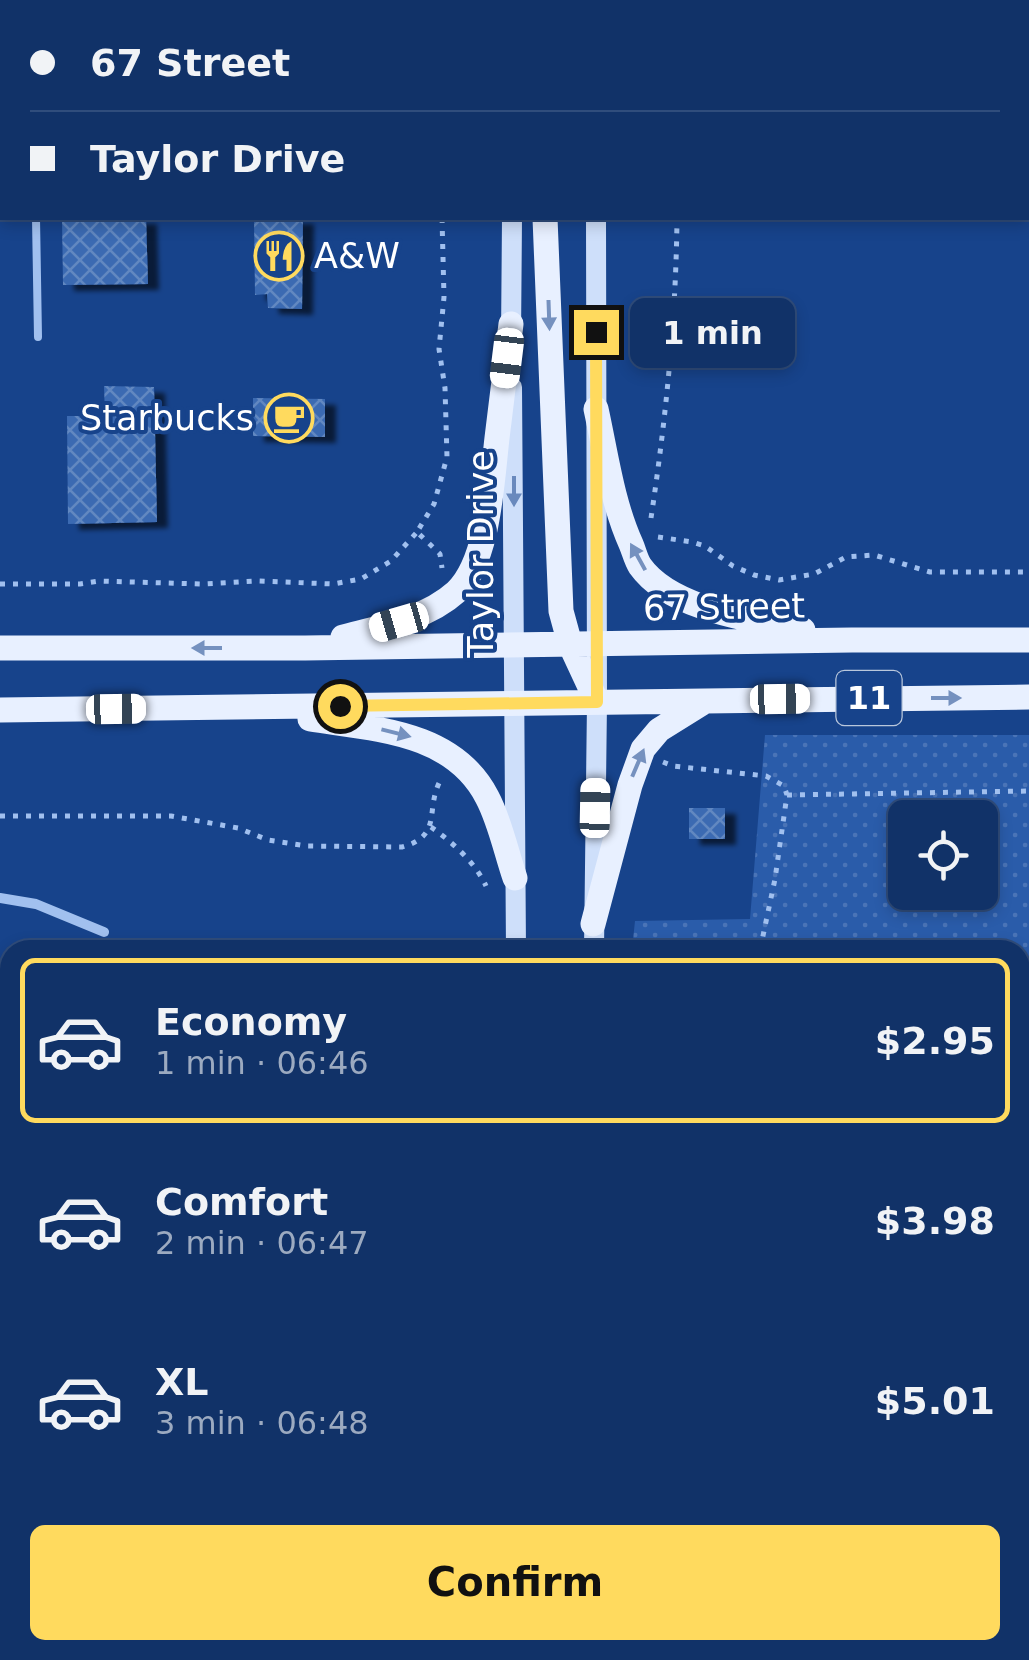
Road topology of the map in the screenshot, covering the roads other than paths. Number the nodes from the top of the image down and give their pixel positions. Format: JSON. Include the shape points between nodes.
{"nodes":[{"id":1,"x":36,"y":220,"type":"edge"},
{"id":2,"x":512,"y":220,"type":"edge"},
{"id":3,"x":544,"y":220,"type":"edge"},
{"id":4,"x":596,"y":220,"type":"edge"},
{"id":5,"x":511,"y":324,"type":"junction"},
{"id":6,"x":38,"y":337,"type":"dead end"},
{"id":7,"x":596,"y":409,"type":"junction"},
{"id":8,"x":852,"y":640,"type":"junction"},
{"id":9,"x":1029,"y":640,"type":"edge"},
{"id":10,"x":596,"y":643,"type":"junction"},
{"id":11,"x":570,"y":644,"type":"junction"},
{"id":12,"x":513,"y":645,"type":"junction"},
{"id":13,"x":0,"y":648,"type":"edge"},
{"id":14,"x":304,"y":648,"type":"junction"},
{"id":15,"x":1029,"y":697,"type":"edge"},
{"id":16,"x":708,"y":700,"type":"junction"},
{"id":17,"x":597,"y":702,"type":"junction"},
{"id":18,"x":514,"y":705,"type":"junction"},
{"id":19,"x":231,"y":707,"type":"junction"},
{"id":20,"x":0,"y":710,"type":"edge"},
{"id":21,"x":516,"y":878,"type":"junction"},
{"id":22,"x":0,"y":898,"type":"edge"},
{"id":23,"x":104,"y":932,"type":"dead end"},
{"id":24,"x":594,"y":937,"type":"edge"},
{"id":25,"x":516,"y":940,"type":"edge"}],
"edges":[{"from":1,"to":6,"type":"lane"},
{"from":2,"to":5,"type":"main road","name":"Taylor Drive"},
{"from":3,"to":11,"type":"main road","one_way":true,"via":[[561,611]]},
{"from":4,"to":7,"type":"main road"},
{"from":5,"to":12,"type":"main road","name":"Taylor Drive","one_way":true},
{"from":5,"to":14,"type":"main road","via":[[486,524],[459,589],[399,622]]},
{"from":8,"to":7,"type":"main road","one_way":true,"via":[[694,604],[640,566],[624,530]]},
{"from":7,"to":10,"type":"main road"},
{"from":8,"to":9,"type":"main road","name":"67 Street","number":"11"},
{"from":8,"to":10,"type":"main road","name":"67 Street","number":"11"},
{"from":10,"to":11,"type":"main road","name":"67 Street","number":"11"},
{"from":10,"to":17,"type":"main road"},
{"from":11,"to":12,"type":"main road","name":"67 Street","number":"11"},
{"from":11,"to":17,"type":"main road"},
{"from":12,"to":14,"type":"main road","name":"67 Street","number":"11"},
{"from":12,"to":18,"type":"main road","name":"Taylor Drive"},
{"from":14,"to":13,"type":"main road","name":"67 Street","number":"11","one_way":true},
{"from":16,"to":15,"type":"main road","number":"11","one_way":true},
{"from":16,"to":17,"type":"main road","number":"11"},
{"from":24,"to":16,"type":"main road","one_way":true,"via":[[643,749]]},
{"from":17,"to":18,"type":"main road","number":"11"},
{"from":17,"to":24,"type":"main road"},
{"from":18,"to":19,"type":"main road","number":"11"},
{"from":18,"to":21,"type":"main road","name":"Taylor Drive"},
{"from":19,"to":20,"type":"main road","number":"11"},
{"from":19,"to":21,"type":"main road","one_way":true,"via":[[387,730],[458,759],[488,798]]},
{"from":21,"to":25,"type":"main road","name":"Taylor Drive"},
{"from":22,"to":23,"type":"street","via":[[36,904]]}]}
